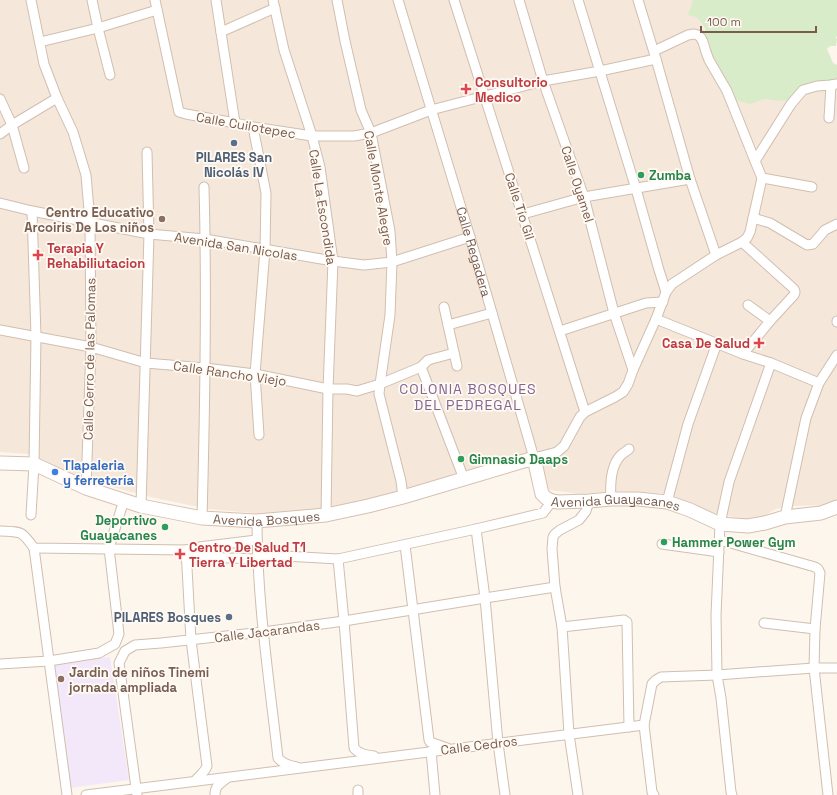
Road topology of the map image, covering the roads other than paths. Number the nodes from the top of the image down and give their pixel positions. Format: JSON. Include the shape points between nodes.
{"nodes":[{"id":1,"x":31,"y":0,"type":"edge"},
{"id":2,"x":92,"y":0,"type":"edge"},
{"id":3,"x":155,"y":0,"type":"edge"},
{"id":4,"x":216,"y":0,"type":"edge"},
{"id":5,"x":337,"y":0,"type":"edge"},
{"id":6,"x":398,"y":0,"type":"edge"},
{"id":7,"x":454,"y":0,"type":"edge"},
{"id":8,"x":519,"y":0,"type":"edge"},
{"id":9,"x":578,"y":0,"type":"edge"},
{"id":10,"x":638,"y":0,"type":"edge"},
{"id":11,"x":274,"y":4,"type":"edge"},
{"id":12,"x":157,"y":10,"type":"junction"},
{"id":13,"x":98,"y":28,"type":"junction"},
{"id":14,"x":221,"y":32,"type":"junction"},
{"id":15,"x":40,"y":42,"type":"junction"},
{"id":16,"x":655,"y":55,"type":"junction"},
{"id":17,"x":600,"y":71,"type":"junction"},
{"id":18,"x":110,"y":75,"type":"dead end"},
{"id":19,"x":543,"y":81,"type":"junction"},
{"id":20,"x":834,"y":85,"type":"edge"},
{"id":21,"x":485,"y":96,"type":"junction"},
{"id":22,"x":57,"y":98,"type":"junction"},
{"id":23,"x":0,"y":99,"type":"edge"},
{"id":24,"x":432,"y":110,"type":"junction"},
{"id":25,"x":829,"y":118,"type":"dead end"},
{"id":26,"x":235,"y":123,"type":"junction"},
{"id":27,"x":12,"y":125,"type":"junction"},
{"id":28,"x":253,"y":128,"type":"junction"},
{"id":29,"x":371,"y":133,"type":"junction"},
{"id":30,"x":0,"y":134,"type":"edge"},
{"id":31,"x":312,"y":136,"type":"junction"},
{"id":32,"x":147,"y":152,"type":"dead end"},
{"id":33,"x":755,"y":162,"type":"junction"},
{"id":34,"x":24,"y":168,"type":"dead end"},
{"id":35,"x":762,"y":178,"type":"junction"},
{"id":36,"x":690,"y":180,"type":"junction"},
{"id":37,"x":204,"y":187,"type":"dead end"},
{"id":38,"x":812,"y":187,"type":"dead end"},
{"id":39,"x":636,"y":189,"type":"junction"},
{"id":40,"x":584,"y":197,"type":"junction"},
{"id":41,"x":0,"y":203,"type":"edge"},
{"id":42,"x":32,"y":211,"type":"junction"},
{"id":43,"x":523,"y":214,"type":"junction"},
{"id":44,"x":753,"y":218,"type":"junction"},
{"id":45,"x":90,"y":222,"type":"junction"},
{"id":46,"x":837,"y":224,"type":"edge"},
{"id":47,"x":149,"y":234,"type":"junction"},
{"id":48,"x":470,"y":237,"type":"junction"},
{"id":49,"x":205,"y":239,"type":"junction"},
{"id":50,"x":742,"y":242,"type":"junction"},
{"id":51,"x":265,"y":250,"type":"junction"},
{"id":52,"x":716,"y":255,"type":"junction"},
{"id":53,"x":333,"y":261,"type":"junction"},
{"id":54,"x":392,"y":262,"type":"junction"},
{"id":55,"x":666,"y":292,"type":"junction"},
{"id":56,"x":663,"y":302,"type":"junction"},
{"id":57,"x":748,"y":305,"type":"dead end"},
{"id":58,"x":444,"y":307,"type":"dead end"},
{"id":59,"x":492,"y":313,"type":"junction"},
{"id":60,"x":614,"y":313,"type":"junction"},
{"id":61,"x":656,"y":319,"type":"junction"},
{"id":62,"x":770,"y":321,"type":"junction"},
{"id":63,"x":448,"y":325,"type":"junction"},
{"id":64,"x":0,"y":330,"type":"edge"},
{"id":65,"x":560,"y":331,"type":"junction"},
{"id":66,"x":36,"y":336,"type":"junction"},
{"id":67,"x":717,"y":343,"type":"junction"},
{"id":68,"x":92,"y":347,"type":"junction"},
{"id":69,"x":454,"y":353,"type":"junction"},
{"id":70,"x":743,"y":354,"type":"junction"},
{"id":71,"x":837,"y":355,"type":"edge"},
{"id":72,"x":146,"y":363,"type":"junction"},
{"id":73,"x":771,"y":363,"type":"junction"},
{"id":74,"x":457,"y":366,"type":"dead end"},
{"id":75,"x":421,"y":367,"type":"junction"},
{"id":76,"x":205,"y":368,"type":"junction"},
{"id":77,"x":633,"y":370,"type":"junction"},
{"id":78,"x":255,"y":374,"type":"junction"},
{"id":79,"x":819,"y":383,"type":"junction"},
{"id":80,"x":380,"y":384,"type":"junction"},
{"id":81,"x":328,"y":389,"type":"junction"},
{"id":82,"x":585,"y":412,"type":"junction"},
{"id":83,"x":259,"y":435,"type":"dead end"},
{"id":84,"x":629,"y":449,"type":"dead end"},
{"id":85,"x":534,"y":458,"type":"junction"},
{"id":86,"x":0,"y":463,"type":"edge"},
{"id":87,"x":34,"y":464,"type":"junction"},
{"id":88,"x":464,"y":479,"type":"junction"},
{"id":89,"x":86,"y":488,"type":"junction"},
{"id":90,"x":403,"y":497,"type":"junction"},
{"id":91,"x":611,"y":499,"type":"junction"},
{"id":92,"x":124,"y":500,"type":"junction"},
{"id":93,"x":552,"y":501,"type":"junction"},
{"id":94,"x":589,"y":501,"type":"junction"},
{"id":95,"x":667,"y":502,"type":"junction"},
{"id":96,"x":141,"y":506,"type":"junction"},
{"id":97,"x":837,"y":508,"type":"edge"},
{"id":98,"x":31,"y":515,"type":"dead end"},
{"id":99,"x":326,"y":515,"type":"junction"},
{"id":100,"x":785,"y":517,"type":"junction"},
{"id":101,"x":202,"y":518,"type":"junction"},
{"id":102,"x":257,"y":522,"type":"junction"},
{"id":103,"x":720,"y":524,"type":"junction"},
{"id":104,"x":476,"y":529,"type":"junction"},
{"id":105,"x":0,"y":531,"type":"edge"},
{"id":106,"x":257,"y":540,"type":"junction"},
{"id":107,"x":720,"y":540,"type":"junction"},
{"id":108,"x":662,"y":544,"type":"dead end"},
{"id":109,"x":405,"y":545,"type":"junction"},
{"id":110,"x":34,"y":548,"type":"junction"},
{"id":111,"x":109,"y":548,"type":"junction"},
{"id":112,"x":186,"y":550,"type":"junction"},
{"id":113,"x":719,"y":552,"type":"junction"},
{"id":114,"x":257,"y":559,"type":"junction"},
{"id":115,"x":338,"y":560,"type":"junction"},
{"id":116,"x":555,"y":587,"type":"junction"},
{"id":117,"x":485,"y":598,"type":"junction"},
{"id":118,"x":413,"y":610,"type":"junction"},
{"id":119,"x":344,"y":621,"type":"junction"},
{"id":120,"x":764,"y":623,"type":"dead end"},
{"id":121,"x":562,"y":627,"type":"junction"},
{"id":122,"x":815,"y":629,"type":"junction"},
{"id":123,"x":263,"y":632,"type":"junction"},
{"id":124,"x":191,"y":640,"type":"junction"},
{"id":125,"x":49,"y":661,"type":"junction"},
{"id":126,"x":0,"y":664,"type":"edge"},
{"id":127,"x":814,"y":668,"type":"junction"},
{"id":128,"x":837,"y":668,"type":"edge"},
{"id":129,"x":717,"y":675,"type":"junction"},
{"id":130,"x":644,"y":725,"type":"junction"},
{"id":131,"x":629,"y":727,"type":"junction"},
{"id":132,"x":569,"y":734,"type":"junction"},
{"id":133,"x":498,"y":743,"type":"junction"},
{"id":134,"x":450,"y":749,"type":"junction"},
{"id":135,"x":431,"y":752,"type":"junction"},
{"id":136,"x":387,"y":757,"type":"junction"},
{"id":137,"x":302,"y":768,"type":"junction"},
{"id":138,"x":228,"y":777,"type":"junction"},
{"id":139,"x":195,"y":781,"type":"junction"},
{"id":140,"x":837,"y":790,"type":"edge"},
{"id":141,"x":136,"y":792,"type":"edge"},
{"id":142,"x":66,"y":795,"type":"edge"},
{"id":143,"x":86,"y":795,"type":"edge"},
{"id":144,"x":215,"y":795,"type":"edge"},
{"id":145,"x":435,"y":795,"type":"edge"},
{"id":146,"x":505,"y":795,"type":"edge"},
{"id":147,"x":578,"y":795,"type":"edge"},
{"id":148,"x":654,"y":795,"type":"edge"},
{"id":149,"x":732,"y":795,"type":"edge"},
{"id":150,"x":828,"y":795,"type":"edge"}],
"edges":[{"from":1,"to":15,"type":"street","name":"Calle Cerro de las Palomas"},
{"from":2,"to":13,"type":"street"},
{"from":3,"to":12,"type":"street"},
{"from":4,"to":14,"type":"street"},
{"from":5,"to":29,"type":"street","name":"Calle Monte Alegre","via":[[361,110]]},
{"from":6,"to":24,"type":"street","name":"Calle Regadera"},
{"from":7,"to":21,"type":"street","name":"Calle Tío Gil"},
{"from":8,"to":19,"type":"street","name":"Calle Oyamel"},
{"from":9,"to":17,"type":"street"},
{"from":10,"to":16,"type":"street"},
{"from":11,"to":14,"type":"street"},
{"from":11,"to":31,"type":"street","name":"Calle La Escondida","via":[[284,50]]},
{"from":12,"to":13,"type":"street"},
{"from":12,"to":26,"type":"street","name":"Calle Cuilotepec","via":[[179,112]]},
{"from":13,"to":15,"type":"street"},
{"from":13,"to":18,"type":"street"},
{"from":14,"to":26,"type":"street"},
{"from":15,"to":22,"type":"street","name":"Calle Cerro de las Palomas","via":[[44,64]]},
{"from":16,"to":17,"type":"street","name":"Calle Cuilotepec"},
{"from":16,"to":33,"type":"street","name":"Calle Cuilotepec","via":[[688,35],[694,34],[701,38],[709,60],[727,90]]},
{"from":16,"to":36,"type":"street"},
{"from":17,"to":19,"type":"street","name":"Calle Cuilotepec"},
{"from":17,"to":39,"type":"street"},
{"from":19,"to":21,"type":"street","name":"Calle Cuilotepec"},
{"from":19,"to":40,"type":"street","name":"Calle Oyamel"},
{"from":20,"to":25,"type":"street"},
{"from":20,"to":33,"type":"street","via":[[803,90],[791,104]]},
{"from":21,"to":24,"type":"street","name":"Calle Cuilotepec"},
{"from":21,"to":43,"type":"street","name":"Calle Tío Gil"},
{"from":22,"to":27,"type":"street"},
{"from":22,"to":45,"type":"street","name":"Calle Cerro de las Palomas","via":[[73,132],[86,176]]},
{"from":23,"to":27,"type":"street"},
{"from":24,"to":29,"type":"street","name":"Calle Cuilotepec"},
{"from":24,"to":48,"type":"street","name":"Calle Regadera"},
{"from":26,"to":28,"type":"street","name":"Calle Cuilotepec"},
{"from":27,"to":30,"type":"street"},
{"from":27,"to":34,"type":"street"},
{"from":28,"to":31,"type":"street","name":"Calle Cuilotepec"},
{"from":28,"to":51,"type":"street","via":[[266,193]]},
{"from":29,"to":31,"type":"street","name":"Calle Cuilotepec","via":[[354,136]]},
{"from":29,"to":54,"type":"street","name":"Calle Monte Alegre","via":[[390,231]]},
{"from":31,"to":53,"type":"street","name":"Calle La Escondida","via":[[320,167]]},
{"from":32,"to":47,"type":"street"},
{"from":33,"to":35,"type":"street"},
{"from":35,"to":38,"type":"street"},
{"from":35,"to":44,"type":"street"},
{"from":36,"to":39,"type":"street"},
{"from":36,"to":52,"type":"street"},
{"from":37,"to":49,"type":"street"},
{"from":39,"to":40,"type":"street"},
{"from":39,"to":55,"type":"street"},
{"from":40,"to":43,"type":"street"},
{"from":40,"to":60,"type":"street","name":"Calle Oyamel"},
{"from":41,"to":42,"type":"street","name":"Avenida San Nicolas"},
{"from":42,"to":45,"type":"street","name":"Avenida San Nicolas"},
{"from":42,"to":66,"type":"street"},
{"from":43,"to":65,"type":"street","name":"Calle Tío Gil"},
{"from":44,"to":46,"type":"street","via":[[770,224],[807,245],[813,244],[826,230]]},
{"from":44,"to":50,"type":"street","via":[[750,232]]},
{"from":45,"to":47,"type":"street","name":"Avenida San Nicolas"},
{"from":45,"to":68,"type":"street","name":"Calle Cerro de las Palomas"},
{"from":47,"to":49,"type":"street","name":"Avenida San Nicolas"},
{"from":47,"to":72,"type":"street"},
{"from":48,"to":54,"type":"street","name":"Avenida San Nicolas"},
{"from":48,"to":59,"type":"street","name":"Calle Regadera"},
{"from":49,"to":51,"type":"street","name":"Avenida San Nicolas"},
{"from":49,"to":76,"type":"street"},
{"from":50,"to":52,"type":"street"},
{"from":50,"to":62,"type":"street","via":[[794,289],[794,295]]},
{"from":51,"to":53,"type":"street","name":"Avenida San Nicolas"},
{"from":51,"to":78,"type":"street"},
{"from":52,"to":55,"type":"street","via":[[680,278]]},
{"from":53,"to":54,"type":"street","name":"Avenida San Nicolas","via":[[364,265]]},
{"from":53,"to":81,"type":"street","name":"Calle La Escondida"},
{"from":54,"to":80,"type":"street","name":"Calle Monte Alegre","via":[[390,315]]},
{"from":55,"to":56,"type":"street"},
{"from":56,"to":60,"type":"street","via":[[646,303]]},
{"from":56,"to":61,"type":"street"},
{"from":57,"to":62,"type":"street"},
{"from":58,"to":63,"type":"street"},
{"from":59,"to":63,"type":"street"},
{"from":59,"to":85,"type":"street","name":"Calle Regadera"},
{"from":60,"to":65,"type":"street"},
{"from":60,"to":77,"type":"street","name":"Calle Oyamel"},
{"from":61,"to":67,"type":"street"},
{"from":61,"to":77,"type":"street"},
{"from":62,"to":70,"type":"street"},
{"from":63,"to":69,"type":"street"},
{"from":64,"to":66,"type":"street","name":"Calle Rancho Viejo"},
{"from":65,"to":82,"type":"street","name":"Calle Tío Gil"},
{"from":66,"to":68,"type":"street","name":"Calle Rancho Viejo"},
{"from":66,"to":87,"type":"street"},
{"from":67,"to":70,"type":"street"},
{"from":67,"to":95,"type":"street","via":[[688,424]]},
{"from":68,"to":72,"type":"street","name":"Calle Rancho Viejo"},
{"from":68,"to":89,"type":"street","name":"Calle Cerro de las Palomas"},
{"from":69,"to":74,"type":"street"},
{"from":69,"to":75,"type":"street","name":"Calle Rancho Viejo","via":[[428,360]]},
{"from":70,"to":73,"type":"street"},
{"from":71,"to":79,"type":"street"},
{"from":72,"to":76,"type":"street","name":"Calle Rancho Viejo"},
{"from":72,"to":96,"type":"street"},
{"from":73,"to":79,"type":"street"},
{"from":73,"to":103,"type":"street","via":[[729,482]]},
{"from":75,"to":80,"type":"street","name":"Calle Rancho Viejo"},
{"from":75,"to":88,"type":"street"},
{"from":76,"to":78,"type":"street","name":"Calle Rancho Viejo"},
{"from":76,"to":101,"type":"street"},
{"from":77,"to":82,"type":"street","via":[[623,392]]},
{"from":78,"to":81,"type":"street","name":"Calle Rancho Viejo"},
{"from":78,"to":83,"type":"street"},
{"from":79,"to":100,"type":"street","via":[[806,418]]},
{"from":80,"to":81,"type":"street","name":"Calle Rancho Viejo","via":[[357,391]]},
{"from":80,"to":90,"type":"street","name":"Calle Monte Alegre","via":[[379,394]]},
{"from":81,"to":99,"type":"street","name":"Calle La Escondida"},
{"from":82,"to":85,"type":"street","via":[[564,446],[557,452]]},
{"from":84,"to":91,"type":"street","via":[[621,455],[614,467],[610,484]]},
{"from":85,"to":88,"type":"street","name":"Avenida Bosques"},
{"from":85,"to":93,"type":"street","name":"Calle Regadera","via":[[542,494]]},
{"from":86,"to":87,"type":"street","name":"Avenida Bosques"},
{"from":87,"to":89,"type":"street","name":"Avenida Bosques"},
{"from":87,"to":98,"type":"street"},
{"from":88,"to":90,"type":"street","name":"Avenida Bosques"},
{"from":89,"to":92,"type":"street","name":"Avenida Bosques"},
{"from":90,"to":99,"type":"street","name":"Avenida Bosques"},
{"from":91,"to":94,"type":"street","name":"Avenida Guayacanes"},
{"from":91,"to":95,"type":"street","name":"Avenida Guayacanes"},
{"from":92,"to":96,"type":"street","name":"Avenida Bosques"},
{"from":92,"to":111,"type":"street"},
{"from":93,"to":94,"type":"street","name":"Avenida Guayacanes"},
{"from":93,"to":104,"type":"street","name":"Avenida Guayacanes","via":[[543,513]]},
{"from":94,"to":116,"type":"street","via":[[586,511],[579,520],[560,530],[553,537]]},
{"from":95,"to":103,"type":"street","name":"Avenida Guayacanes"},
{"from":96,"to":101,"type":"street","name":"Avenida Bosques"},
{"from":97,"to":100,"type":"street","name":"Avenida Guayacanes","via":[[821,513]]},
{"from":99,"to":102,"type":"street","name":"Avenida Bosques"},
{"from":100,"to":103,"type":"street","name":"Avenida Guayacanes","via":[[748,526]]},
{"from":101,"to":102,"type":"street","name":"Avenida Bosques"},
{"from":102,"to":106,"type":"street"},
{"from":103,"to":107,"type":"street"},
{"from":104,"to":109,"type":"street","name":"Avenida Guayacanes"},
{"from":104,"to":117,"type":"street"},
{"from":105,"to":110,"type":"street","via":[[19,532],[26,536]]},
{"from":106,"to":112,"type":"street","name":"Avenida Bosques"},
{"from":106,"to":114,"type":"street"},
{"from":107,"to":113,"type":"street"},
{"from":107,"to":122,"type":"street","via":[[818,569],[820,573]]},
{"from":108,"to":113,"type":"street"},
{"from":109,"to":115,"type":"street","name":"Avenida Guayacanes"},
{"from":109,"to":118,"type":"street"},
{"from":110,"to":111,"type":"street","name":"Avenida Bosques"},
{"from":110,"to":125,"type":"street"},
{"from":111,"to":112,"type":"street","name":"Avenida Bosques"},
{"from":111,"to":125,"type":"street","via":[[119,634],[115,644],[99,653]]},
{"from":112,"to":114,"type":"street","name":"Avenida Guayacanes","via":[[206,557]]},
{"from":112,"to":124,"type":"street"},
{"from":113,"to":129,"type":"street"},
{"from":114,"to":115,"type":"street","name":"Avenida Guayacanes","via":[[267,555]]},
{"from":114,"to":123,"type":"street"},
{"from":115,"to":119,"type":"street"},
{"from":116,"to":117,"type":"street","name":"Calle Jacarandas"},
{"from":116,"to":121,"type":"street"},
{"from":117,"to":118,"type":"street","name":"Calle Jacarandas"},
{"from":117,"to":133,"type":"street"},
{"from":118,"to":119,"type":"street","name":"Calle Jacarandas"},
{"from":118,"to":134,"type":"street","via":[[429,740]]},
{"from":119,"to":123,"type":"street","name":"Calle Jacarandas"},
{"from":119,"to":136,"type":"street","via":[[354,748],[363,754]]},
{"from":120,"to":122,"type":"street"},
{"from":121,"to":131,"type":"street","via":[[624,620],[627,622]]},
{"from":121,"to":132,"type":"street"},
{"from":122,"to":127,"type":"street"},
{"from":123,"to":124,"type":"street","name":"Calle Jacarandas"},
{"from":123,"to":137,"type":"street","via":[[278,758],[287,764]]},
{"from":124,"to":139,"type":"street","via":[[208,766]]},
{"from":124,"to":141,"type":"street","name":"Calle Jacarandas","via":[[135,645],[125,651],[119,663]]},
{"from":125,"to":126,"type":"street"},
{"from":125,"to":142,"type":"street"},
{"from":127,"to":128,"type":"street"},
{"from":127,"to":129,"type":"street"},
{"from":127,"to":150,"type":"street"},
{"from":129,"to":130,"type":"street","via":[[661,677],[656,680],[652,684]]},
{"from":129,"to":149,"type":"street"},
{"from":130,"to":131,"type":"street","name":"Calle Cedros"},
{"from":130,"to":148,"type":"street"},
{"from":131,"to":132,"type":"street","name":"Calle Cedros"},
{"from":132,"to":133,"type":"street","name":"Calle Cedros"},
{"from":132,"to":147,"type":"street"},
{"from":133,"to":134,"type":"street","name":"Calle Cedros"},
{"from":133,"to":146,"type":"street"},
{"from":134,"to":135,"type":"street","name":"Calle Cedros"},
{"from":135,"to":136,"type":"street","name":"Calle Cedros"},
{"from":135,"to":145,"type":"street"},
{"from":136,"to":137,"type":"street","name":"Calle Cedros"},
{"from":137,"to":138,"type":"street","name":"Calle Cedros"},
{"from":138,"to":139,"type":"street","name":"Calle Cedros"},
{"from":138,"to":144,"type":"street","via":[[217,786]]},
{"from":139,"to":141,"type":"street","name":"Calle Cedros"},
{"from":140,"to":150,"type":"street"},
{"from":141,"to":143,"type":"street","name":"Calle Cedros"}]}
